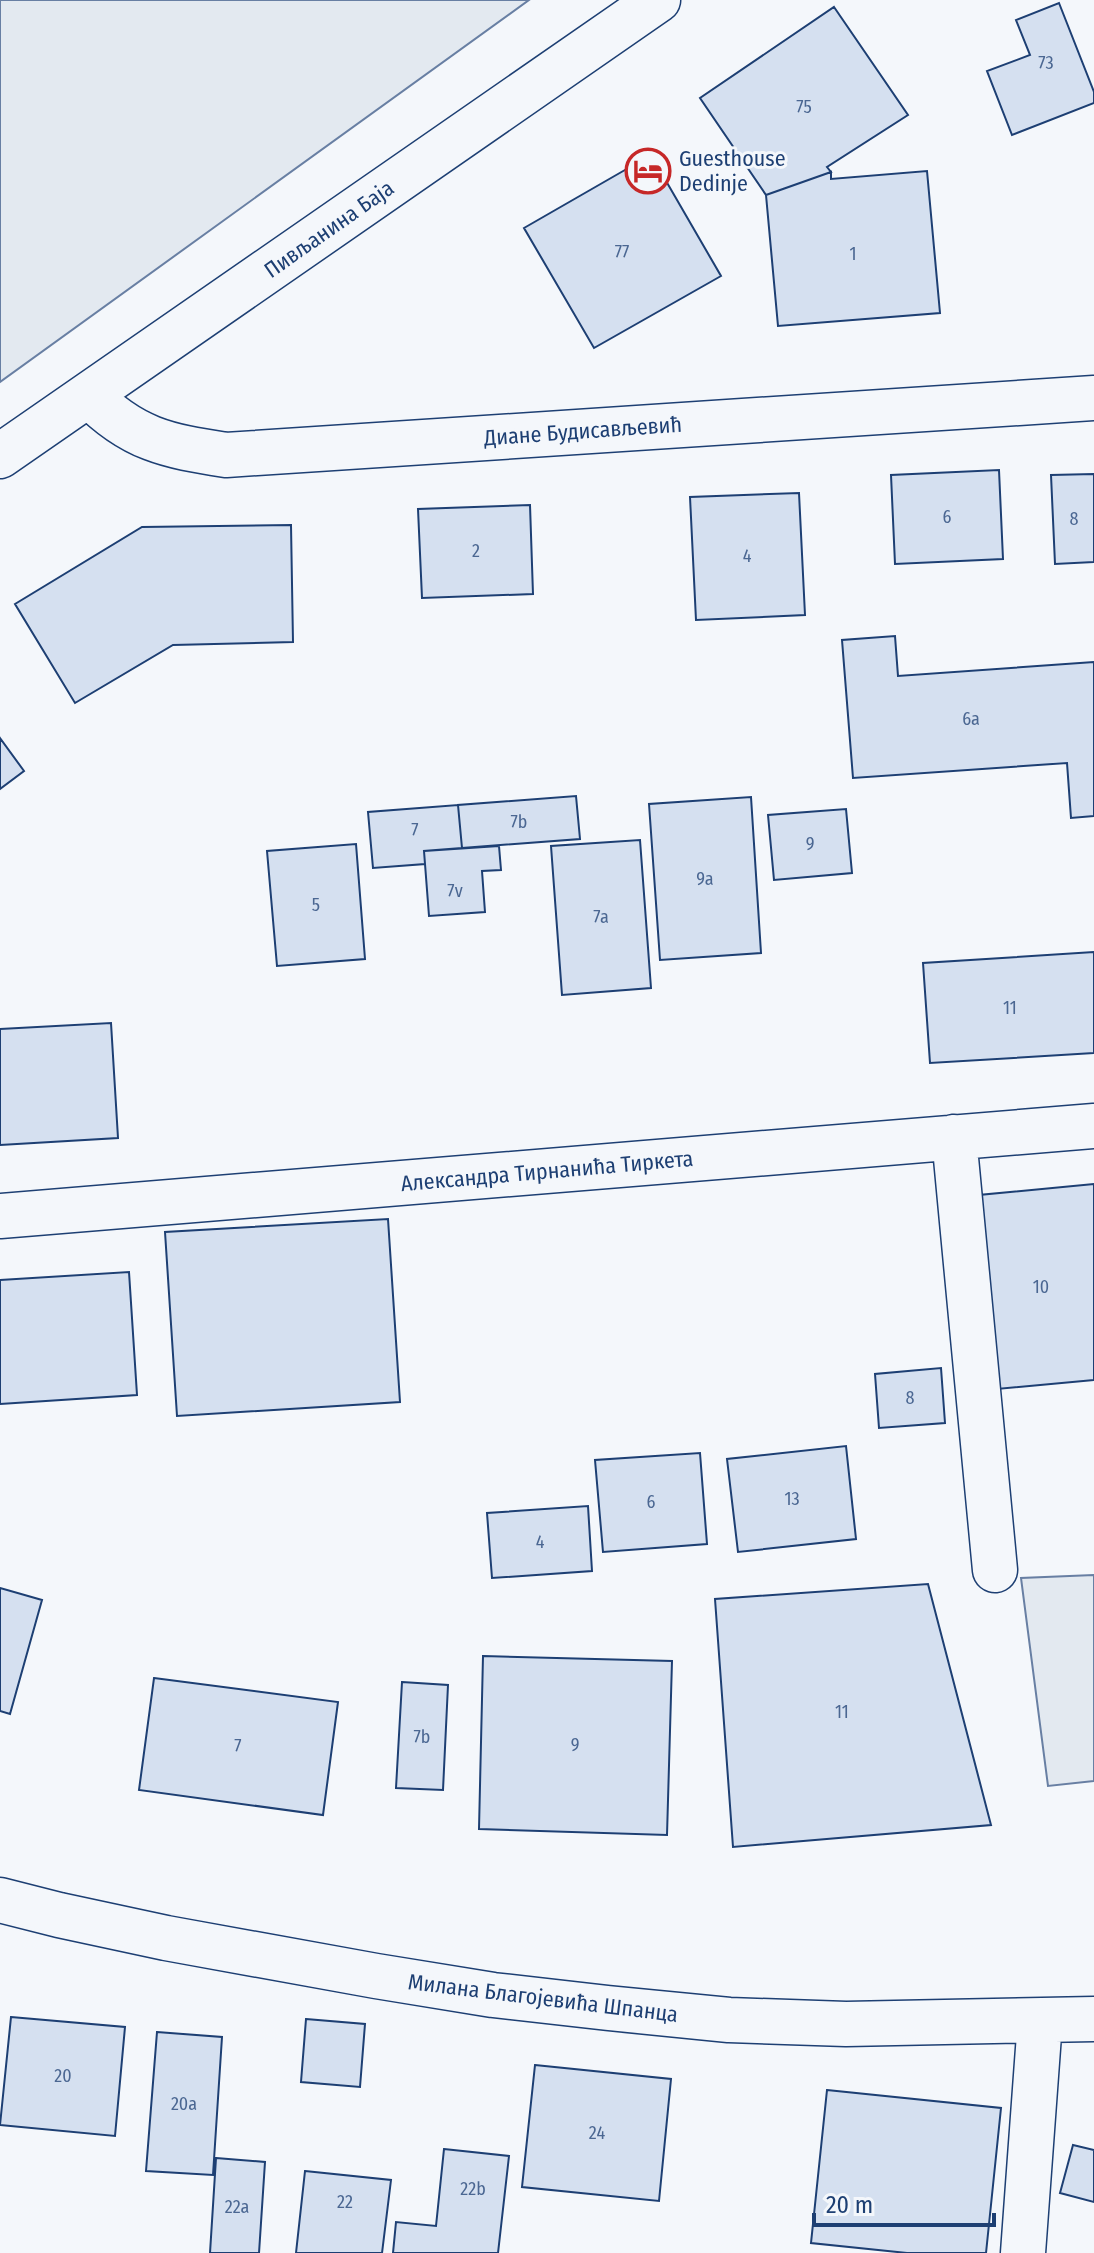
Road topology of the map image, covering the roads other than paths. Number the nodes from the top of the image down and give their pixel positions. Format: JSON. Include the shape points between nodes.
{"nodes":[{"id":1,"x":658,"y":0,"type":"edge"},
{"id":2,"x":89,"y":395,"type":"junction"},
{"id":3,"x":1094,"y":398,"type":"edge"},
{"id":4,"x":0,"y":456,"type":"edge"},
{"id":5,"x":1094,"y":1126,"type":"edge"},
{"id":6,"x":954,"y":1137,"type":"junction"},
{"id":7,"x":0,"y":1216,"type":"edge"},
{"id":8,"x":995,"y":1570,"type":"dead end"},
{"id":9,"x":0,"y":1900,"type":"edge"},
{"id":10,"x":1094,"y":2019,"type":"edge"},
{"id":11,"x":1040,"y":2021,"type":"junction"},
{"id":12,"x":1023,"y":2253,"type":"edge"}],
"edges":[{"from":1,"to":2,"type":"street","name":"Пивљанина Баја"},
{"from":2,"to":3,"type":"street","name":"Диане Будисављевић","via":[[110,416],[142,434],[172,446],[226,455]]},
{"from":2,"to":4,"type":"street","name":"Пивљанина Баја"},
{"from":5,"to":6,"type":"street","name":"Александра Тирнанића Тиркета"},
{"from":6,"to":7,"type":"street","name":"Александра Тирнанића Тиркета"},
{"from":6,"to":8,"type":"street"},
{"from":9,"to":11,"type":"street","name":"Милана Благојевића Шпанца","via":[[166,1938],[493,1995],[729,2020]]},
{"from":10,"to":11,"type":"street","name":"Милана Благојевића Шпанца"},
{"from":11,"to":12,"type":"street"}]}
